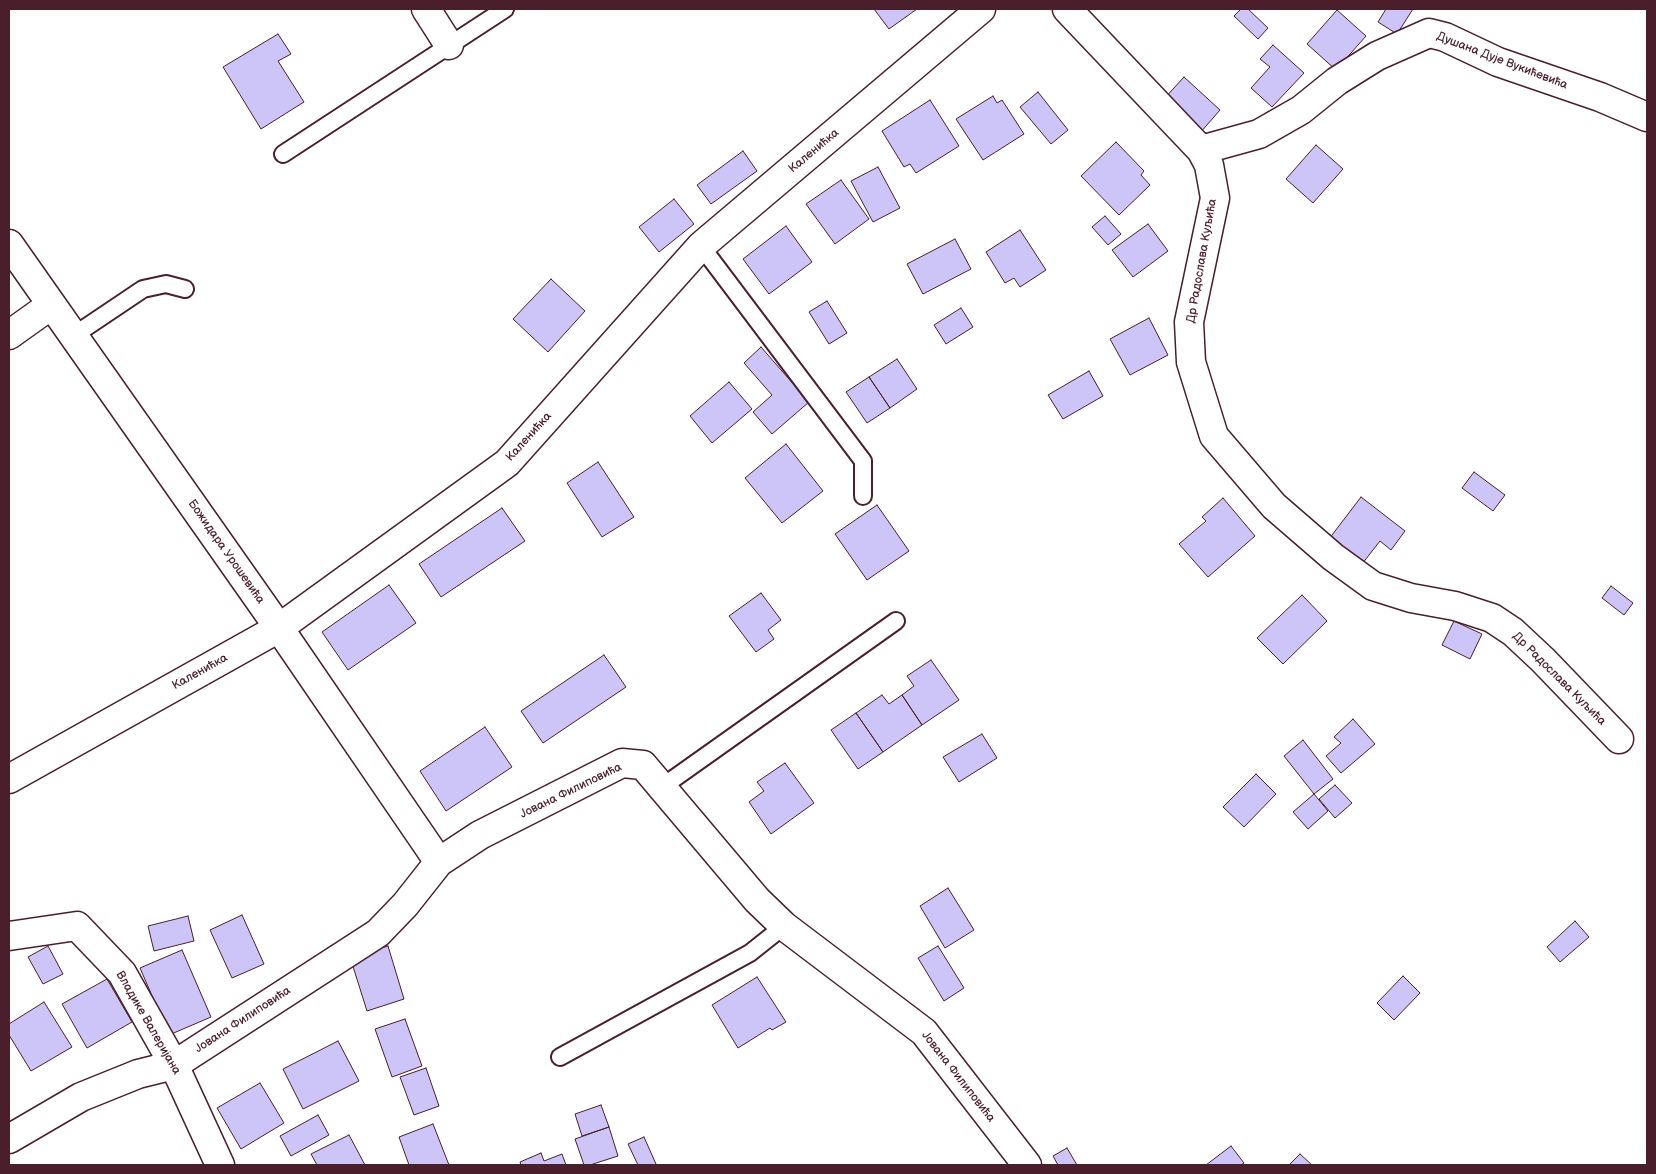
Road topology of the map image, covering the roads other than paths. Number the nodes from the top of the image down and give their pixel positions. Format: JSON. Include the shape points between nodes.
{"nodes":[{"id":1,"x":426,"y":9,"type":"edge"},
{"id":2,"x":505,"y":9,"type":"edge"},
{"id":3,"x":981,"y":9,"type":"edge"},
{"id":4,"x":1067,"y":9,"type":"edge"},
{"id":5,"x":449,"y":44,"type":"junction"},
{"id":6,"x":1647,"y":117,"type":"edge"},
{"id":7,"x":1202,"y":150,"type":"junction"},
{"id":8,"x":283,"y":154,"type":"dead end"},
{"id":9,"x":9,"y":244,"type":"edge"},
{"id":10,"x":701,"y":246,"type":"junction"},
{"id":11,"x":184,"y":289,"type":"dead end"},
{"id":12,"x":52,"y":306,"type":"junction"},
{"id":13,"x":9,"y":335,"type":"edge"},
{"id":14,"x":73,"y":336,"type":"junction"},
{"id":15,"x":863,"y":496,"type":"dead end"},
{"id":16,"x":896,"y":621,"type":"dead end"},
{"id":17,"x":279,"y":628,"type":"junction"},
{"id":18,"x":1619,"y":738,"type":"dead end"},
{"id":19,"x":9,"y":779,"type":"edge"},
{"id":20,"x":662,"y":787,"type":"junction"},
{"id":21,"x":439,"y":862,"type":"junction"},
{"id":22,"x":784,"y":926,"type":"junction"},
{"id":23,"x":9,"y":936,"type":"edge"},
{"id":24,"x":560,"y":1057,"type":"dead end"},
{"id":25,"x":174,"y":1065,"type":"junction"},
{"id":26,"x":9,"y":1139,"type":"edge"},
{"id":27,"x":220,"y":1165,"type":"edge"},
{"id":28,"x":1027,"y":1165,"type":"edge"}],
"edges":[{"from":1,"to":5,"type":"street"},
{"from":2,"to":5,"type":"lane"},
{"from":3,"to":10,"type":"street","name":"Каленићка"},
{"from":4,"to":7,"type":"street","name":"Др Радослава Куљића"},
{"from":5,"to":8,"type":"lane"},
{"from":6,"to":7,"type":"street","name":"Душана Дује Вукићевића","via":[[1429,33],[1377,56],[1337,80],[1301,110],[1259,134]]},
{"from":7,"to":18,"type":"street","name":"Др Радослава Куљића","via":[[1209,165],[1215,198],[1189,322],[1191,362],[1214,436],[1274,506],[1333,557],[1372,586],[1492,618],[1513,632],[1543,660]]},
{"from":9,"to":12,"type":"street","name":"Божидара Урошевића"},
{"from":10,"to":15,"type":"lane","via":[[863,461]]},
{"from":10,"to":17,"type":"street","name":"Каленићка","via":[[506,463]]},
{"from":11,"to":14,"type":"lane","via":[[166,284],[143,289]]},
{"from":12,"to":13,"type":"street"},
{"from":12,"to":14,"type":"street","name":"Божидара Урошевића"},
{"from":14,"to":17,"type":"street","name":"Божидара Урошевића"},
{"from":16,"to":20,"type":"lane"},
{"from":17,"to":19,"type":"street","name":"Каленићка"},
{"from":17,"to":21,"type":"street","name":"Божидара Урошевића"},
{"from":20,"to":21,"type":"street","name":"Јована Филиповића","via":[[643,765],[622,764],[480,835]]},
{"from":20,"to":22,"type":"street","name":"Јована Филиповића","via":[[757,900]]},
{"from":21,"to":25,"type":"street","name":"Јована Филиповића","via":[[405,905],[378,932]]},
{"from":22,"to":24,"type":"lane","via":[[750,953]]},
{"from":22,"to":28,"type":"street","name":"Јована Филиповића","via":[[924,1032]]},
{"from":23,"to":25,"type":"street","name":"Владике Валеријана","via":[[77,926],[122,973]]},
{"from":25,"to":26,"type":"street","name":"Јована Филиповића","via":[[138,1074],[81,1096]]},
{"from":25,"to":27,"type":"street","name":"Владике Валеријана"}]}
